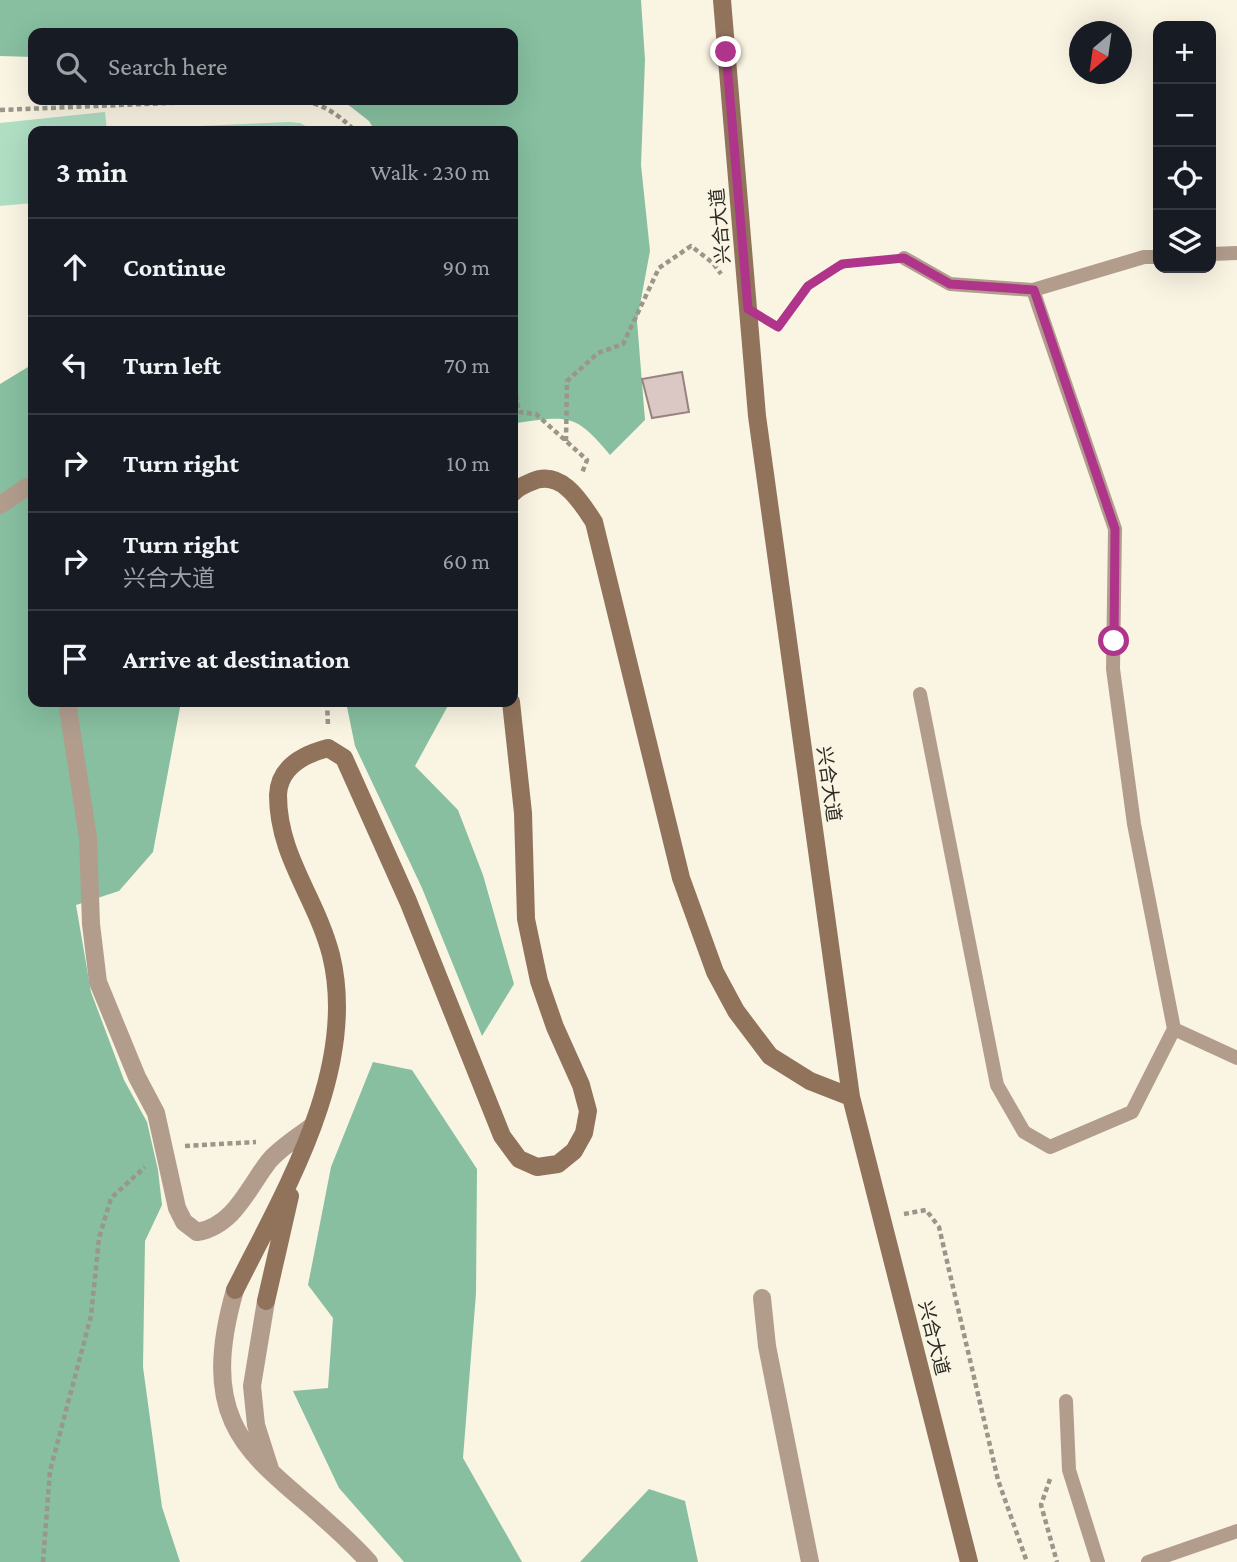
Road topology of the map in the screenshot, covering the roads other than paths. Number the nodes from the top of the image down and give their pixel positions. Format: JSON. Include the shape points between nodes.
{"nodes":[{"id":1,"x":722,"y":0,"type":"edge"},
{"id":2,"x":1237,"y":253,"type":"edge"},
{"id":3,"x":1216,"y":254,"type":"edge"},
{"id":4,"x":1153,"y":257,"type":"edge"},
{"id":5,"x":904,"y":258,"type":"road end"},
{"id":6,"x":1034,"y":290,"type":"junction"},
{"id":7,"x":28,"y":487,"type":"edge"},
{"id":8,"x":518,"y":490,"type":"edge"},
{"id":9,"x":0,"y":505,"type":"edge"},
{"id":10,"x":920,"y":694,"type":"dead end"},
{"id":11,"x":68,"y":707,"type":"edge"},
{"id":12,"x":512,"y":707,"type":"edge"},
{"id":13,"x":1174,"y":1029,"type":"junction"},
{"id":14,"x":1237,"y":1058,"type":"edge"},
{"id":15,"x":851,"y":1097,"type":"junction"},
{"id":16,"x":312,"y":1126,"type":"junction"},
{"id":17,"x":296,"y":1171,"type":"junction"},
{"id":18,"x":762,"y":1298,"type":"dead end"},
{"id":19,"x":1066,"y":1401,"type":"dead end"},
{"id":20,"x":272,"y":1475,"type":"junction"},
{"id":21,"x":1237,"y":1531,"type":"edge"},
{"id":22,"x":369,"y":1562,"type":"edge"},
{"id":23,"x":810,"y":1562,"type":"edge"},
{"id":24,"x":969,"y":1562,"type":"edge"},
{"id":25,"x":1098,"y":1562,"type":"edge"},
{"id":26,"x":1149,"y":1562,"type":"edge"}],
"edges":[{"from":1,"to":15,"type":"street","name":"兴合大道","via":[[759,430]]},
{"from":2,"to":3,"type":"lane"},
{"from":4,"to":6,"type":"lane"},
{"from":5,"to":6,"type":"lane","via":[[950,284]]},
{"from":6,"to":13,"type":"lane","via":[[1115,529],[1113,669],[1134,824]]},
{"from":7,"to":9,"type":"street"},
{"from":8,"to":15,"type":"street","via":[[537,479],[558,481],[575,494],[594,522],[681,878],[715,972],[736,1011],[770,1056],[810,1081]]},
{"from":10,"to":13,"type":"lane","via":[[997,1085],[1024,1132],[1050,1147],[1132,1112]]},
{"from":11,"to":16,"type":"street","via":[[88,838],[98,982],[156,1113],[184,1222],[197,1232],[211,1230],[229,1215],[270,1160]]},
{"from":12,"to":16,"type":"street","via":[[523,813],[526,919],[539,981],[589,1111],[584,1133],[575,1151],[558,1164],[537,1167],[519,1159],[502,1136],[408,901],[344,758],[328,748],[308,753],[289,766],[279,788],[283,842],[327,944],[337,1002],[329,1070]]},
{"from":13,"to":14,"type":"lane"},
{"from":15,"to":24,"type":"street","name":"兴合大道"},
{"from":16,"to":17,"type":"street"},
{"from":17,"to":20,"type":"street","via":[[252,1386],[256,1425]]},
{"from":17,"to":20,"type":"street","via":[[235,1290],[224,1328],[220,1371],[228,1413]]},
{"from":18,"to":23,"type":"street","via":[[767,1346]]},
{"from":19,"to":25,"type":"lane","via":[[1069,1471]]},
{"from":20,"to":22,"type":"street"},
{"from":21,"to":26,"type":"lane"}]}
